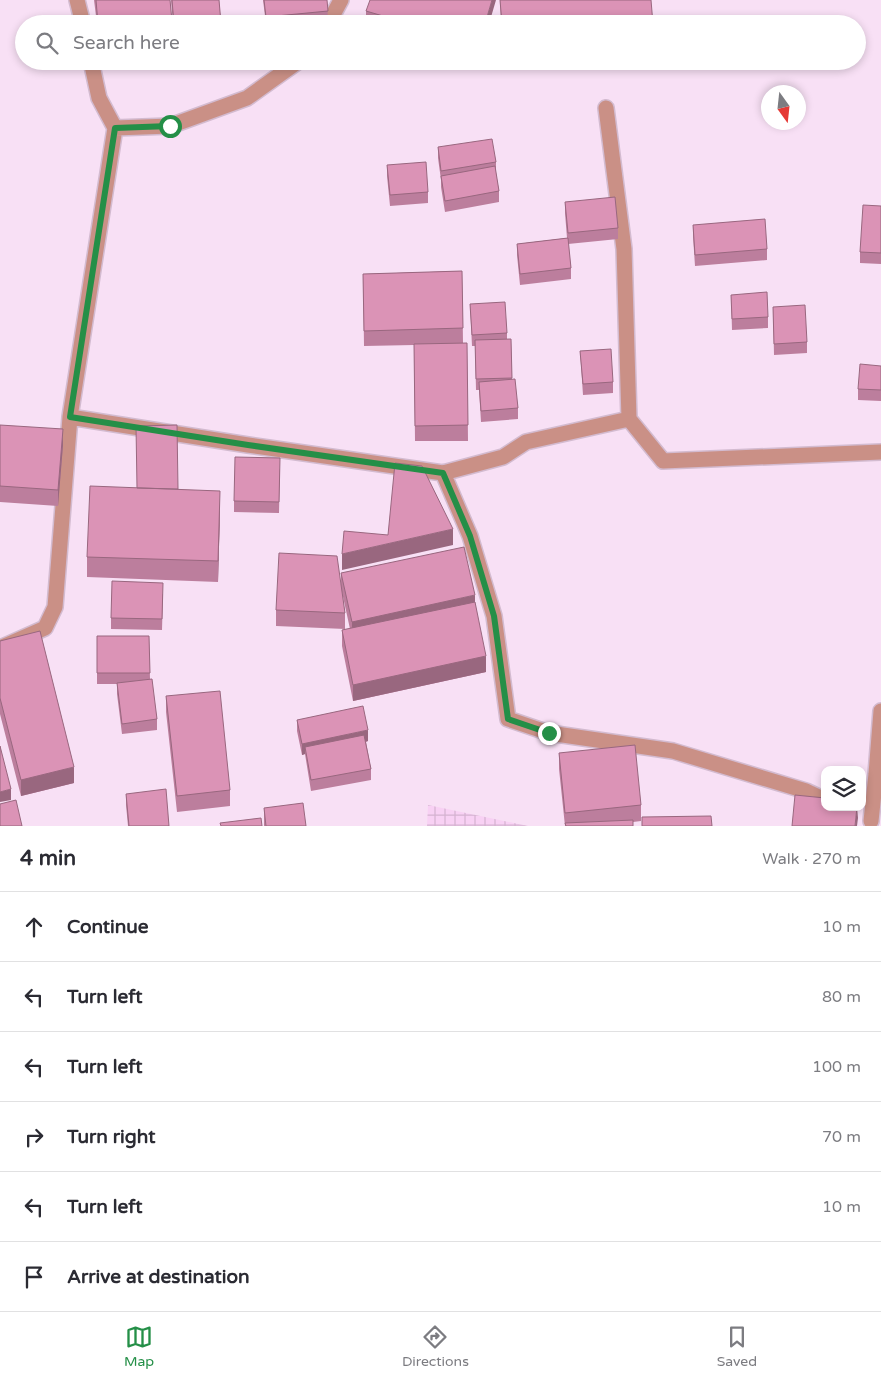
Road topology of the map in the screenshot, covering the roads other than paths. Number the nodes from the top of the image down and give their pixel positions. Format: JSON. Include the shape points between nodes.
{"nodes":[{"id":1,"x":78,"y":0,"type":"edge"},
{"id":2,"x":341,"y":0,"type":"edge"},
{"id":3,"x":81,"y":15,"type":"edge"},
{"id":4,"x":333,"y":15,"type":"edge"},
{"id":5,"x":93,"y":70,"type":"edge"},
{"id":6,"x":286,"y":70,"type":"edge"},
{"id":7,"x":606,"y":108,"type":"dead end"},
{"id":8,"x":115,"y":128,"type":"junction"},
{"id":9,"x":70,"y":417,"type":"junction"},
{"id":10,"x":629,"y":419,"type":"junction"},
{"id":11,"x":881,"y":452,"type":"edge"},
{"id":12,"x":443,"y":473,"type":"junction"},
{"id":13,"x":0,"y":648,"type":"edge"},
{"id":14,"x":881,"y":711,"type":"edge"},
{"id":15,"x":821,"y":798,"type":"edge"},
{"id":16,"x":856,"y":814,"type":"edge"},
{"id":17,"x":870,"y":823,"type":"edge"}],
"edges":[{"from":1,"to":3,"type":"street"},
{"from":2,"to":4,"type":"street"},
{"from":5,"to":8,"type":"street","via":[[99,98]]},
{"from":6,"to":8,"type":"street","via":[[247,98],[170,126]]},
{"from":7,"to":10,"type":"street","via":[[624,248]]},
{"from":8,"to":9,"type":"street"},
{"from":9,"to":12,"type":"street"},
{"from":9,"to":13,"type":"street","via":[[55,607],[44,628]]},
{"from":10,"to":11,"type":"street","via":[[663,461]]},
{"from":10,"to":12,"type":"street","via":[[526,442],[503,457]]},
{"from":12,"to":15,"type":"street","via":[[470,536],[494,616],[508,719],[549,733],[673,751]]},
{"from":14,"to":17,"type":"street"},
{"from":16,"to":17,"type":"street"}]}
